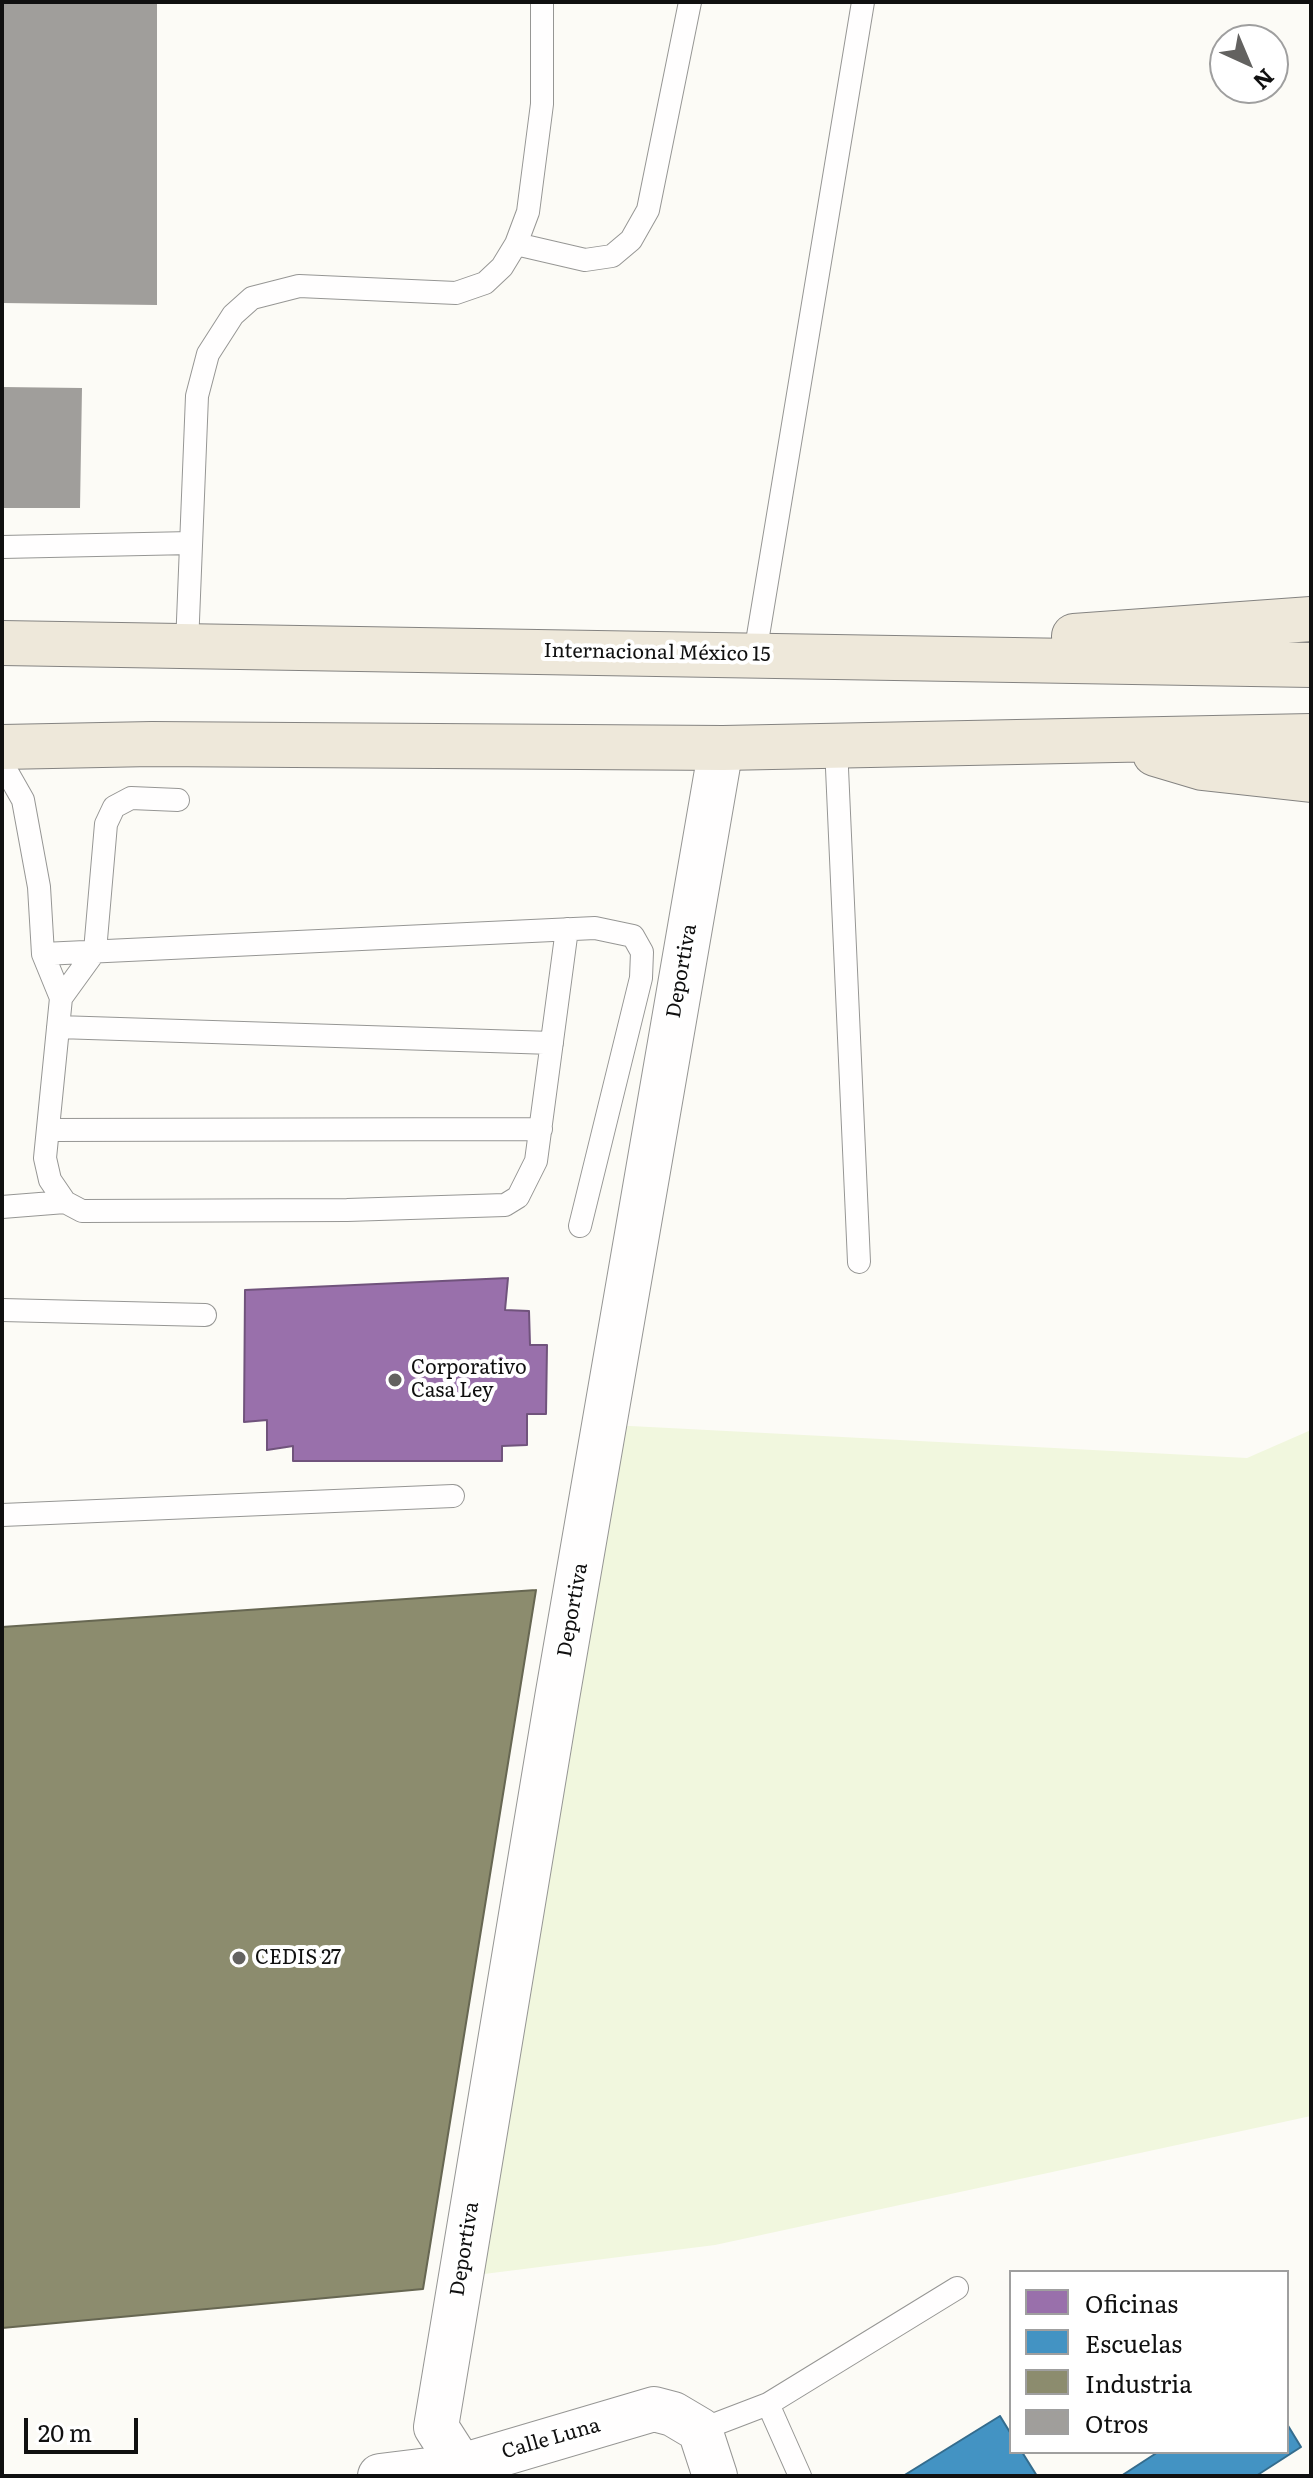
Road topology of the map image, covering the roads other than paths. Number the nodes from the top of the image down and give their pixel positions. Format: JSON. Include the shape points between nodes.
{"nodes":[{"id":1,"x":542,"y":2,"type":"edge"},
{"id":2,"x":690,"y":2,"type":"edge"},
{"id":3,"x":863,"y":2,"type":"edge"},
{"id":4,"x":516,"y":244,"type":"junction"},
{"id":5,"x":191,"y":543,"type":"junction"},
{"id":6,"x":2,"y":547,"type":"edge"},
{"id":7,"x":1311,"y":619,"type":"edge"},
{"id":8,"x":2,"y":643,"type":"edge"},
{"id":9,"x":187,"y":645,"type":"junction"},
{"id":10,"x":755,"y":654,"type":"junction"},
{"id":11,"x":909,"y":657,"type":"junction"},
{"id":12,"x":1311,"y":665,"type":"edge"},
{"id":13,"x":1311,"y":736,"type":"edge"},
{"id":14,"x":1110,"y":741,"type":"junction"},
{"id":15,"x":836,"y":746,"type":"junction"},
{"id":16,"x":2,"y":747,"type":"edge"},
{"id":17,"x":723,"y":748,"type":"junction"},
{"id":18,"x":2,"y":763,"type":"edge"},
{"id":19,"x":1311,"y":780,"type":"edge"},
{"id":20,"x":178,"y":800,"type":"dead end"},
{"id":21,"x":567,"y":929,"type":"junction"},
{"id":22,"x":95,"y":951,"type":"junction"},
{"id":23,"x":43,"y":954,"type":"junction"},
{"id":24,"x":61,"y":998,"type":"junction"},
{"id":25,"x":58,"y":1027,"type":"junction"},
{"id":26,"x":552,"y":1043,"type":"junction"},
{"id":27,"x":541,"y":1129,"type":"junction"},
{"id":28,"x":48,"y":1130,"type":"junction"},
{"id":29,"x":65,"y":1202,"type":"junction"},
{"id":30,"x":2,"y":1207,"type":"edge"},
{"id":31,"x":580,"y":1226,"type":"dead end"},
{"id":32,"x":859,"y":1262,"type":"dead end"},
{"id":33,"x":2,"y":1310,"type":"edge"},
{"id":34,"x":205,"y":1315,"type":"dead end"},
{"id":35,"x":453,"y":1496,"type":"dead end"},
{"id":36,"x":2,"y":1515,"type":"edge"},
{"id":37,"x":957,"y":2288,"type":"dead end"},
{"id":38,"x":768,"y":2404,"type":"junction"},
{"id":39,"x":687,"y":2422,"type":"junction"},
{"id":40,"x":463,"y":2471,"type":"edge"},
{"id":41,"x":380,"y":2476,"type":"edge"},
{"id":42,"x":715,"y":2476,"type":"edge"},
{"id":43,"x":800,"y":2476,"type":"edge"}],
"edges":[{"from":1,"to":4,"type":"lane","via":[[542,104],[528,212]]},
{"from":2,"to":4,"type":"lane","via":[[648,210],[631,240],[612,256],[585,260]]},
{"from":3,"to":10,"type":"lane"},
{"from":4,"to":5,"type":"lane","via":[[485,283],[456,293],[299,286],[252,298],[233,315],[208,354],[197,396]]},
{"from":5,"to":6,"type":"lane"},
{"from":5,"to":9,"type":"lane"},
{"from":7,"to":11,"type":"main road","via":[[982,641]]},
{"from":8,"to":9,"type":"main road","name":"Internacional México 15"},
{"from":9,"to":10,"type":"main road","name":"Internacional México 15"},
{"from":10,"to":11,"type":"main road","name":"Internacional México 15"},
{"from":11,"to":12,"type":"main road","name":"Internacional México 15"},
{"from":13,"to":14,"type":"main road"},
{"from":14,"to":15,"type":"main road"},
{"from":14,"to":19,"type":"main road","via":[[1202,768]]},
{"from":15,"to":17,"type":"main road"},
{"from":15,"to":32,"type":"lane"},
{"from":16,"to":17,"type":"main road"},
{"from":17,"to":40,"type":"street","name":"Deportiva","via":[[436,2427]]},
{"from":18,"to":23,"type":"lane","via":[[23,800],[39,887]]},
{"from":20,"to":22,"type":"lane","via":[[131,798],[114,807],[106,824]]},
{"from":21,"to":22,"type":"lane"},
{"from":21,"to":26,"type":"lane"},
{"from":21,"to":31,"type":"lane","via":[[622,932],[633,936],[642,952],[641,978]]},
{"from":22,"to":23,"type":"lane"},
{"from":22,"to":24,"type":"lane"},
{"from":23,"to":24,"type":"lane"},
{"from":24,"to":25,"type":"lane"},
{"from":25,"to":26,"type":"lane"},
{"from":25,"to":28,"type":"lane"},
{"from":26,"to":27,"type":"lane"},
{"from":27,"to":28,"type":"lane"},
{"from":27,"to":29,"type":"lane","via":[[525,1185],[505,1205],[134,1212],[82,1211]]},
{"from":28,"to":29,"type":"lane","via":[[45,1158],[50,1180]]},
{"from":29,"to":30,"type":"lane"},
{"from":33,"to":34,"type":"lane"},
{"from":35,"to":36,"type":"lane"},
{"from":37,"to":38,"type":"lane"},
{"from":38,"to":39,"type":"lane"},
{"from":38,"to":43,"type":"lane"},
{"from":39,"to":40,"type":"street","name":"Calle Luna","via":[[654,2409]]},
{"from":39,"to":42,"type":"street"},
{"from":40,"to":41,"type":"street","name":"Calle Luna"}]}
